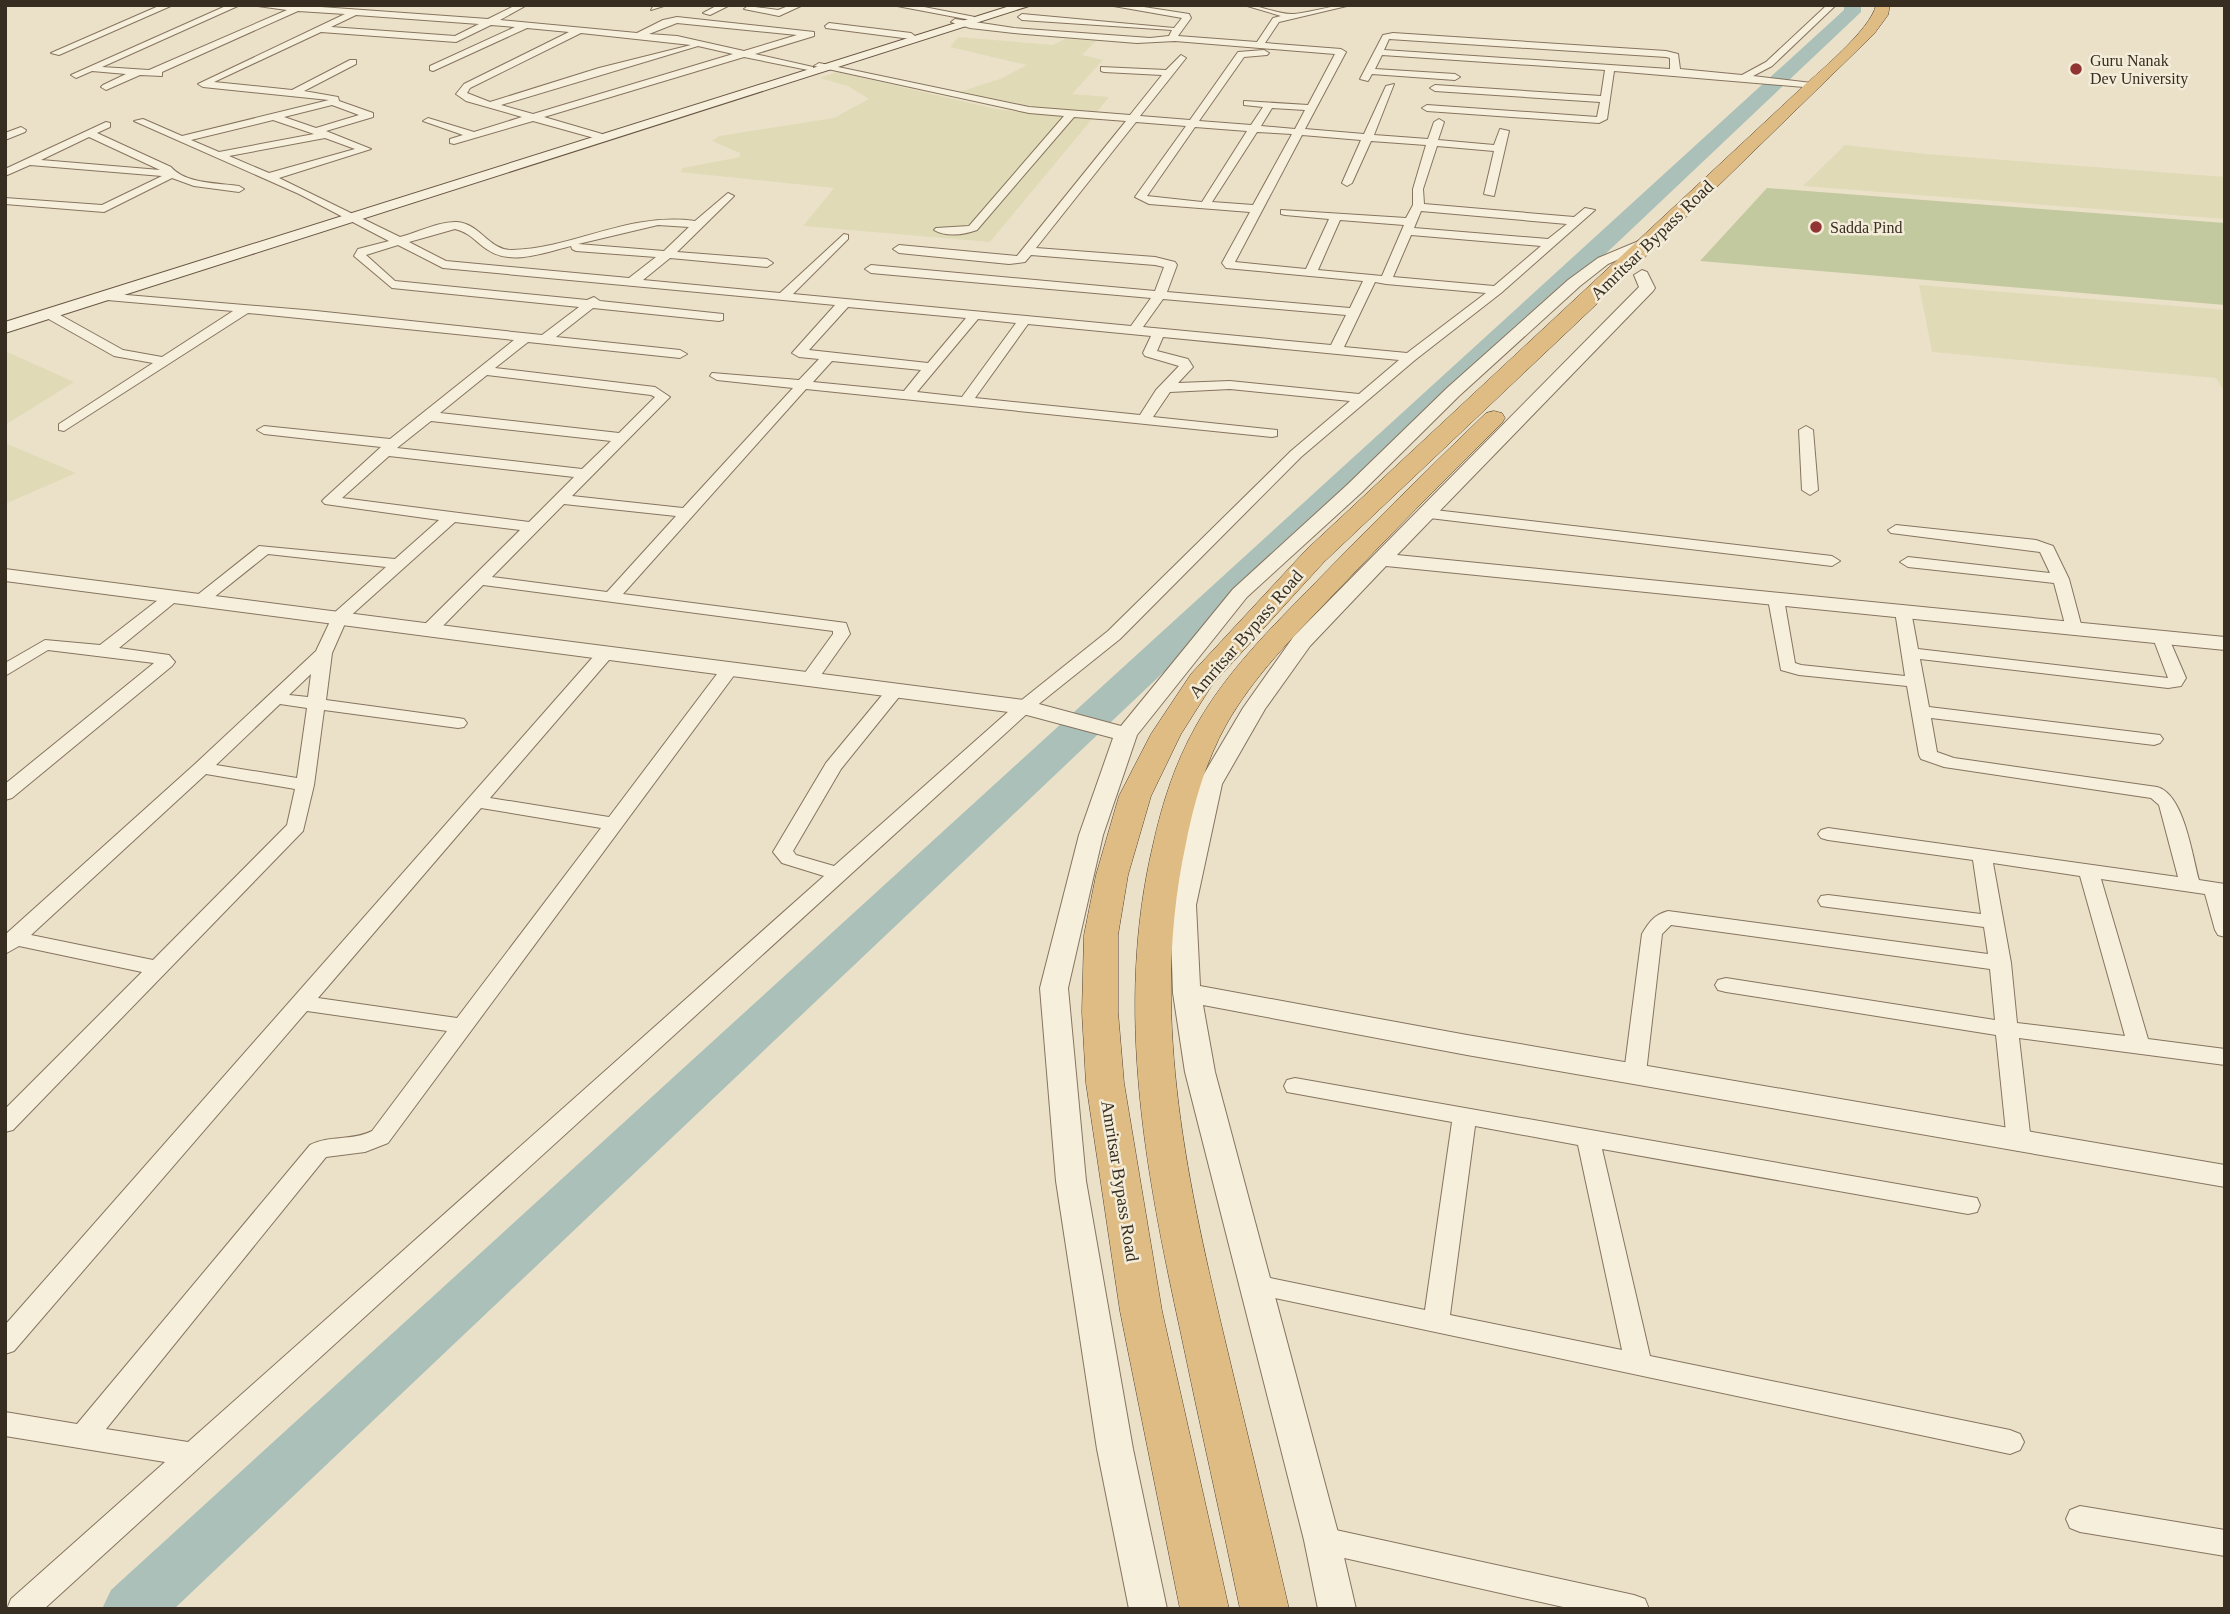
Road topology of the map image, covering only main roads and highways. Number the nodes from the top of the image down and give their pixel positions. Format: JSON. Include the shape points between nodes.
{"nodes":[{"id":1,"x":1010,"y":5,"type":"edge"},
{"id":2,"x":1026,"y":5,"type":"edge"},
{"id":3,"x":1883,"y":5,"type":"edge"},
{"id":4,"x":1902,"y":5,"type":"edge"},
{"id":5,"x":964,"y":21,"type":"junction"},
{"id":6,"x":820,"y":68,"type":"junction"},
{"id":7,"x":348,"y":216,"type":"junction"},
{"id":8,"x":7,"y":324,"type":"edge"},
{"id":9,"x":1205,"y":1609,"type":"edge"},
{"id":10,"x":1265,"y":1609,"type":"edge"}],
"edges":[{"from":1,"to":5,"type":"main road"},
{"from":2,"to":5,"type":"main road"},
{"from":3,"to":9,"type":"highway","name":"Amritsar Bypass Road","via":[[1877,21],[1804,85],[1571,319],[1278,594],[1201,681],[1166,734],[1135,796],[1112,875],[1101,935],[1105,1083],[1141,1311]]},
{"from":4,"to":10,"type":"highway","name":"Amritsar Bypass Road","via":[[1885,38],[1287,627],[1211,724],[1184,789],[1162,863],[1152,941],[1152,1026],[1160,1119],[1184,1250]]},
{"from":5,"to":6,"type":"main road"},
{"from":5,"to":6,"type":"main road"},
{"from":6,"to":7,"type":"main road"},
{"from":7,"to":8,"type":"main road"},
{"from":7,"to":8,"type":"main road","via":[[107,296]]}]}
